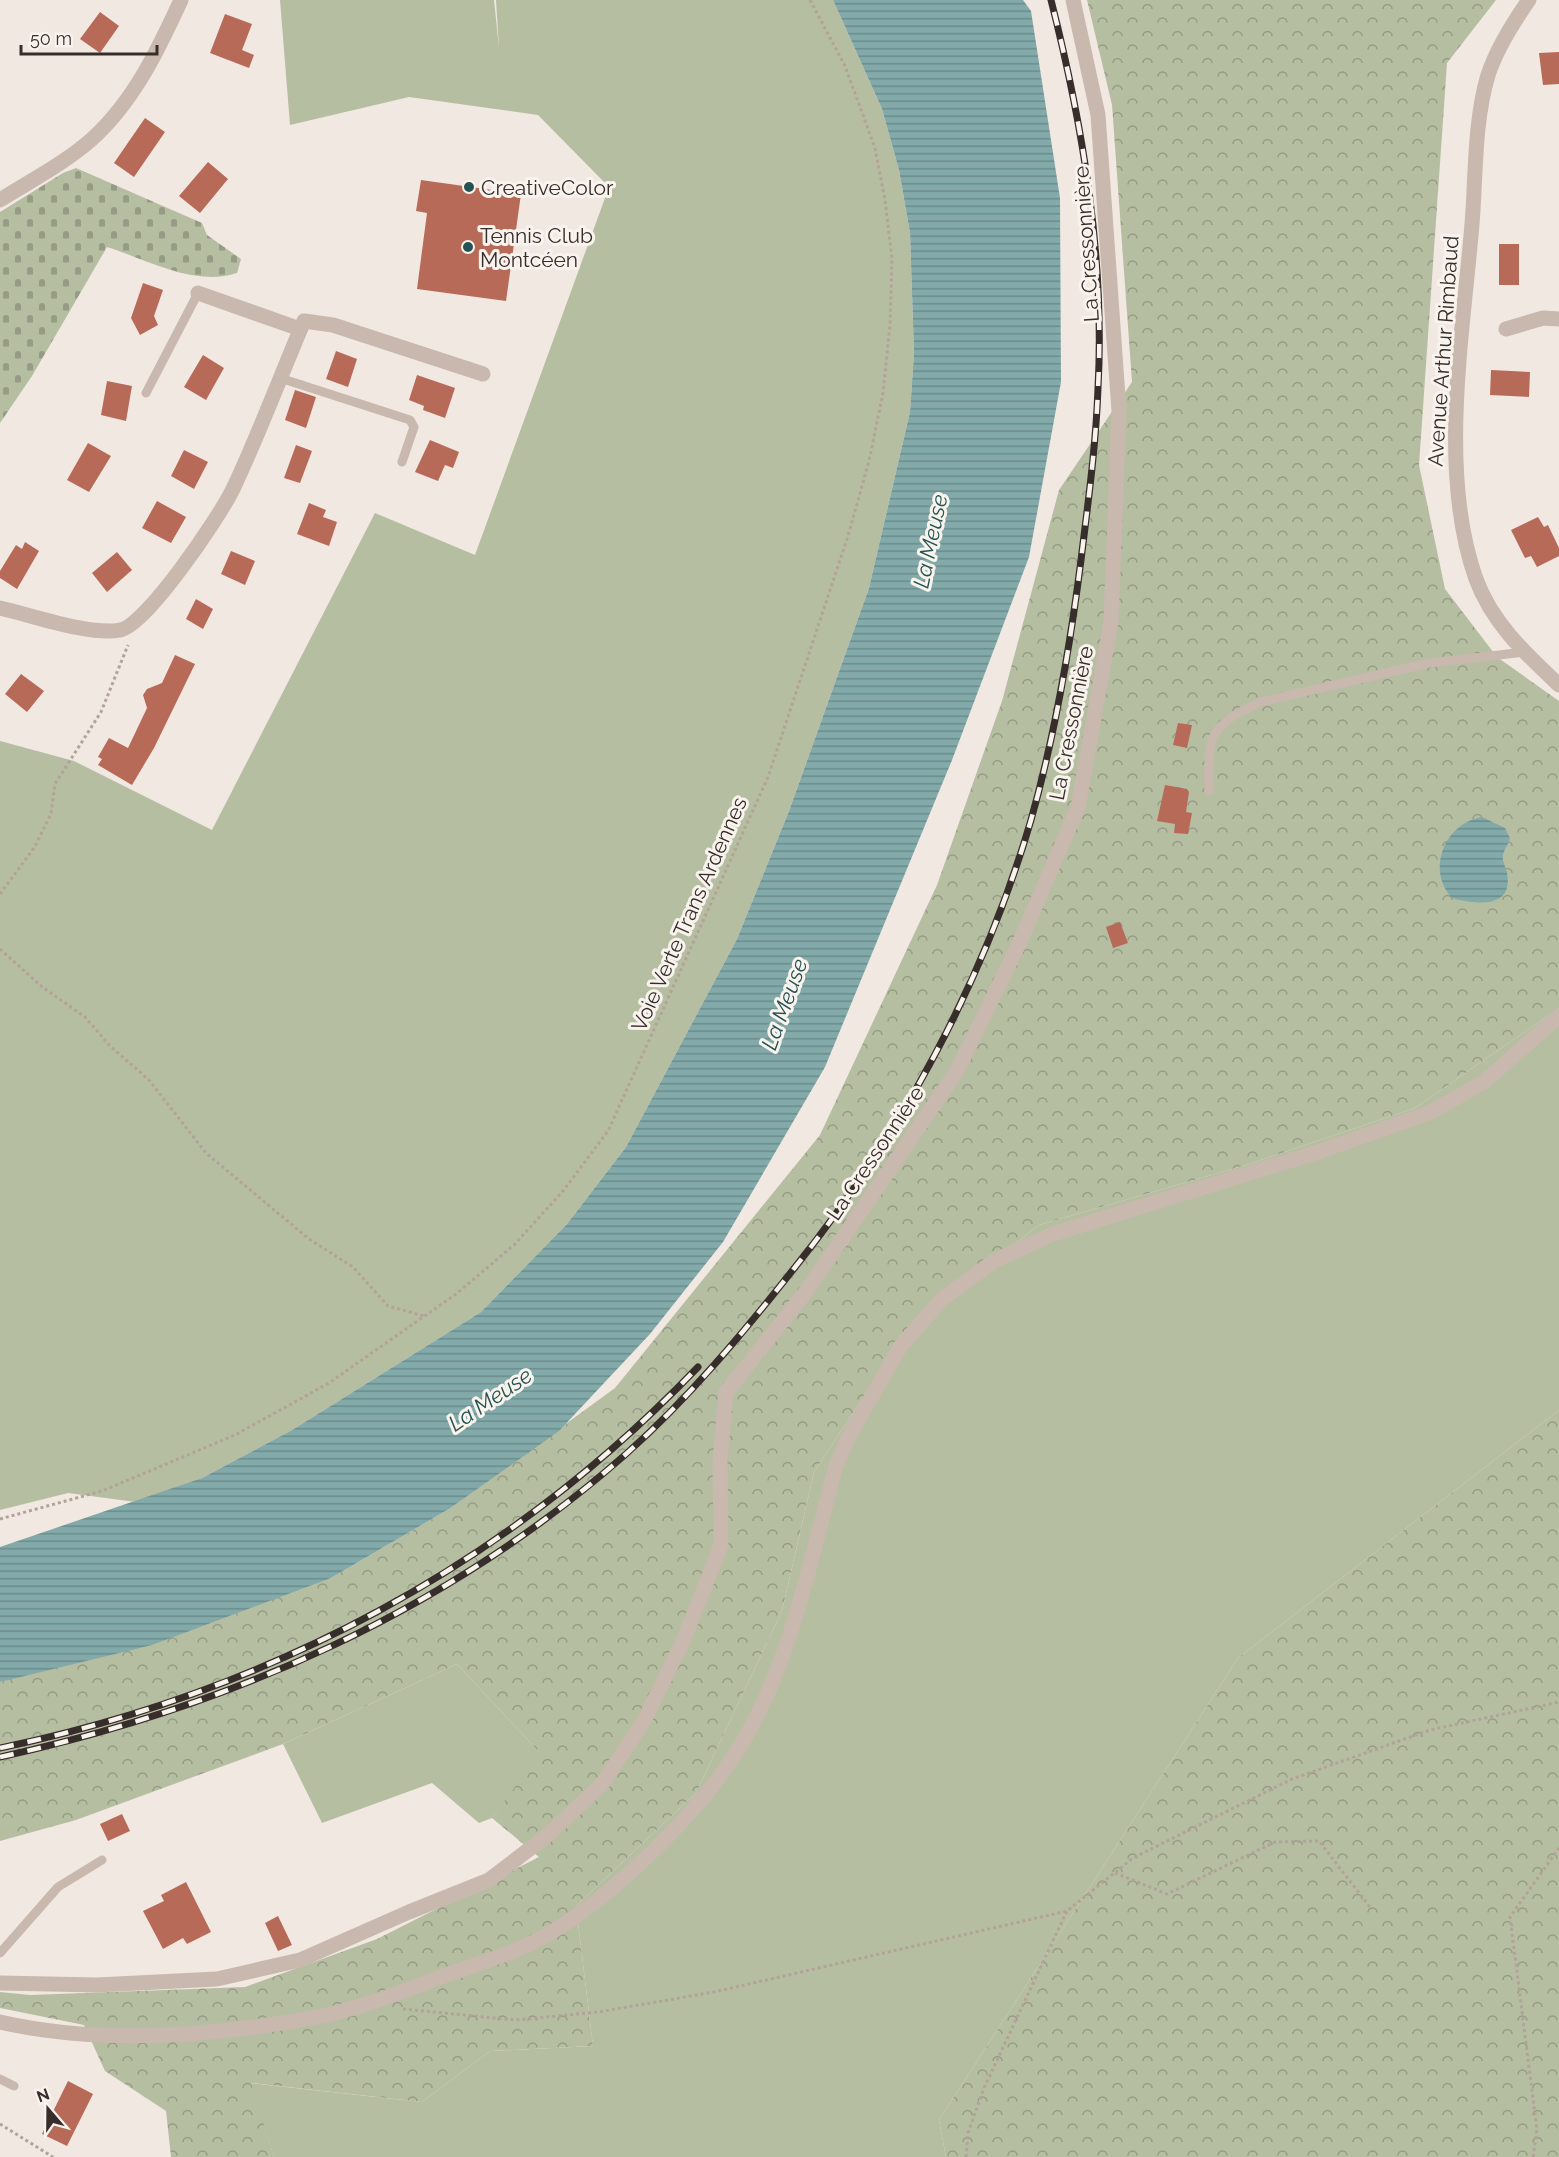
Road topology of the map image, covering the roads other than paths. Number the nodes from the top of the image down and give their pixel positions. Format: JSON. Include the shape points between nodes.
{"nodes":[{"id":1,"x":181,"y":0,"type":"edge"},
{"id":2,"x":1073,"y":0,"type":"edge"},
{"id":3,"x":1529,"y":0,"type":"edge"},
{"id":4,"x":0,"y":200,"type":"edge"},
{"id":5,"x":198,"y":293,"type":"joint"},
{"id":6,"x":1559,"y":319,"type":"edge"},
{"id":7,"x":300,"y":329,"type":"junction"},
{"id":8,"x":1506,"y":329,"type":"dead end"},
{"id":9,"x":483,"y":374,"type":"dead end"},
{"id":10,"x":280,"y":378,"type":"junction"},
{"id":11,"x":146,"y":393,"type":"dead end"},
{"id":12,"x":402,"y":462,"type":"dead end"},
{"id":13,"x":0,"y":608,"type":"edge"},
{"id":14,"x":1525,"y":652,"type":"junction"},
{"id":15,"x":1559,"y":685,"type":"edge"},
{"id":16,"x":1209,"y":791,"type":"dead end"},
{"id":17,"x":1559,"y":1016,"type":"edge"},
{"id":18,"x":102,"y":1860,"type":"dead end"},
{"id":19,"x":0,"y":1953,"type":"edge"},
{"id":20,"x":0,"y":1983,"type":"edge"},
{"id":21,"x":0,"y":2022,"type":"edge"},
{"id":22,"x":0,"y":2079,"type":"edge"},
{"id":23,"x":14,"y":2086,"type":"dead end"}],
"edges":[{"from":1,"to":4,"type":"street","via":[[152,62],[92,139]]},
{"from":2,"to":20,"type":"street","name":"La Cressonnière","via":[[1098,115],[1119,411],[1111,621],[1078,807],[1018,946],[957,1071],[805,1293],[726,1392],[720,1461],[721,1545],[684,1639],[644,1721],[602,1784],[549,1834],[489,1880],[300,1960],[217,1979],[97,1985]]},
{"from":3,"to":14,"type":"street","name":"Avenue Arthur Rimbaud","via":[[1500,46],[1482,104],[1458,395],[1456,475],[1458,509],[1477,581],[1512,640]]},
{"from":5,"to":7,"type":"street"},
{"from":5,"to":11,"type":"lane"},
{"from":6,"to":8,"type":"street","via":[[1543,318]]},
{"from":7,"to":9,"type":"street","via":[[304,321],[333,325]]},
{"from":7,"to":10,"type":"street"},
{"from":10,"to":12,"type":"lane","via":[[410,420],[414,428]]},
{"from":10,"to":13,"type":"street","via":[[232,491],[165,591],[145,614],[124,630],[102,632]]},
{"from":14,"to":15,"type":"street","name":"Avenue Arthur Rimbaud"},
{"from":14,"to":16,"type":"lane","via":[[1429,663],[1261,702],[1220,725],[1213,736],[1208,751]]},
{"from":17,"to":21,"type":"street","via":[[1484,1083],[1429,1113],[1321,1152],[1053,1234],[994,1261],[941,1300],[900,1347],[849,1436],[836,1466],[794,1621],[748,1733],[726,1768],[670,1835],[548,1934],[381,1999],[319,2016],[158,2034],[52,2031]]},
{"from":18,"to":19,"type":"lane","via":[[58,1887]]},
{"from":22,"to":23,"type":"lane"}]}
